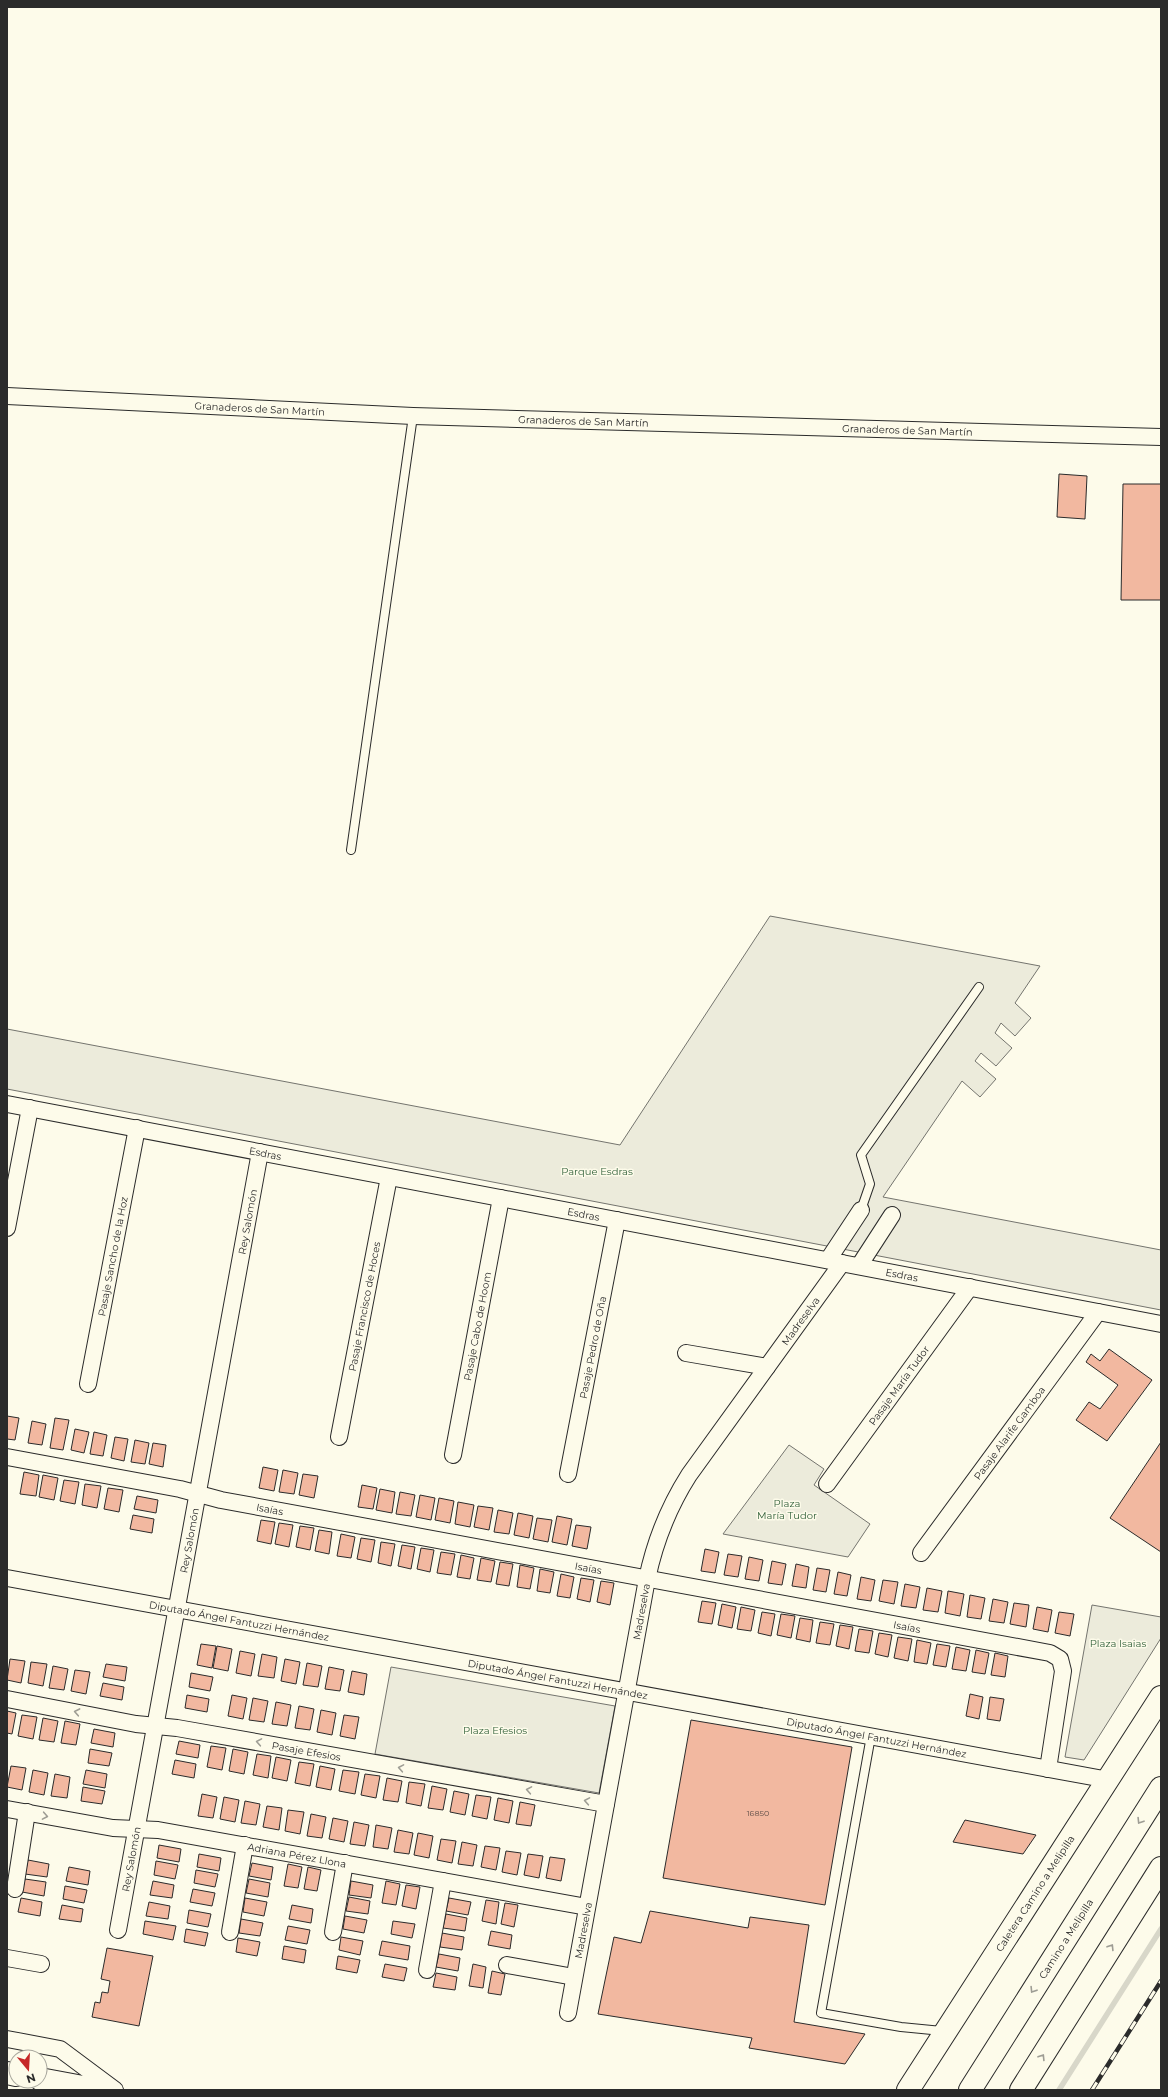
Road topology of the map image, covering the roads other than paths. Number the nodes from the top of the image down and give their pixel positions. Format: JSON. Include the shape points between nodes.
{"nodes":[{"id":1,"x":7,"y":396,"type":"edge"},
{"id":2,"x":413,"y":416,"type":"junction"},
{"id":3,"x":1161,"y":437,"type":"edge"},
{"id":4,"x":351,"y":850,"type":"dead end"},
{"id":5,"x":978,"y":988,"type":"dead end"},
{"id":6,"x":7,"y":1104,"type":"edge"},
{"id":7,"x":30,"y":1108,"type":"junction"},
{"id":8,"x":137,"y":1128,"type":"junction"},
{"id":9,"x":260,"y":1152,"type":"junction"},
{"id":10,"x":389,"y":1177,"type":"junction"},
{"id":11,"x":501,"y":1198,"type":"junction"},
{"id":12,"x":861,"y":1210,"type":"joint"},
{"id":13,"x":892,"y":1215,"type":"dead end"},
{"id":14,"x":617,"y":1220,"type":"junction"},
{"id":15,"x":7,"y":1228,"type":"edge"},
{"id":16,"x":835,"y":1262,"type":"junction"},
{"id":17,"x":859,"y":1266,"type":"junction"},
{"id":18,"x":970,"y":1288,"type":"junction"},
{"id":19,"x":1098,"y":1312,"type":"junction"},
{"id":20,"x":1161,"y":1324,"type":"edge"},
{"id":21,"x":686,"y":1353,"type":"dead end"},
{"id":22,"x":767,"y":1367,"type":"junction"},
{"id":23,"x":88,"y":1384,"type":"dead end"},
{"id":24,"x":339,"y":1437,"type":"dead end"},
{"id":25,"x":453,"y":1455,"type":"dead end"},
{"id":26,"x":7,"y":1457,"type":"edge"},
{"id":27,"x":568,"y":1474,"type":"dead end"},
{"id":28,"x":827,"y":1484,"type":"dead end"},
{"id":29,"x":197,"y":1494,"type":"junction"},
{"id":30,"x":921,"y":1553,"type":"dead end"},
{"id":31,"x":7,"y":1578,"type":"edge"},
{"id":32,"x":647,"y":1579,"type":"junction"},
{"id":33,"x":176,"y":1610,"type":"junction"},
{"id":34,"x":627,"y":1692,"type":"junction"},
{"id":35,"x":1161,"y":1697,"type":"edge"},
{"id":36,"x":7,"y":1699,"type":"edge"},
{"id":37,"x":155,"y":1726,"type":"junction"},
{"id":38,"x":871,"y":1736,"type":"junction"},
{"id":39,"x":1048,"y":1769,"type":"junction"},
{"id":40,"x":1108,"y":1780,"type":"junction"},
{"id":41,"x":1161,"y":1788,"type":"edge"},
{"id":42,"x":606,"y":1804,"type":"junction"},
{"id":43,"x":7,"y":1809,"type":"edge"},
{"id":44,"x":27,"y":1812,"type":"junction"},
{"id":45,"x":136,"y":1828,"type":"junction"},
{"id":46,"x":245,"y":1845,"type":"junction"},
{"id":47,"x":345,"y":1863,"type":"junction"},
{"id":48,"x":1161,"y":1868,"type":"edge"},
{"id":49,"x":443,"y":1881,"type":"junction"},
{"id":50,"x":14,"y":1889,"type":"dead end"},
{"id":51,"x":587,"y":1907,"type":"junction"},
{"id":52,"x":118,"y":1930,"type":"dead end"},
{"id":53,"x":230,"y":1932,"type":"dead end"},
{"id":54,"x":333,"y":1932,"type":"dead end"},
{"id":55,"x":7,"y":1958,"type":"edge"},
{"id":56,"x":41,"y":1964,"type":"dead end"},
{"id":57,"x":507,"y":1965,"type":"dead end"},
{"id":58,"x":427,"y":1970,"type":"dead end"},
{"id":59,"x":574,"y":1977,"type":"junction"},
{"id":60,"x":568,"y":2013,"type":"dead end"},
{"id":61,"x":945,"y":2032,"type":"junction"},
{"id":62,"x":7,"y":2039,"type":"edge"},
{"id":63,"x":48,"y":2081,"type":"edge"},
{"id":64,"x":92,"y":2089,"type":"edge"},
{"id":65,"x":115,"y":2090,"type":"edge"},
{"id":66,"x":908,"y":2090,"type":"edge"},
{"id":67,"x":970,"y":2090,"type":"edge"},
{"id":68,"x":1021,"y":2090,"type":"edge"}],
"edges":[{"from":1,"to":2,"type":"street","name":"Granaderos de San Martín"},
{"from":2,"to":3,"type":"street","name":"Granaderos de San Martín"},
{"from":2,"to":4,"type":"lane"},
{"from":5,"to":12,"type":"lane","via":[[861,1155],[870,1184]]},
{"from":6,"to":7,"type":"street","name":"Esdras"},
{"from":7,"to":8,"type":"street","name":"Esdras"},
{"from":7,"to":15,"type":"street"},
{"from":8,"to":9,"type":"street","name":"Esdras"},
{"from":8,"to":23,"type":"street","name":"Pasaje Sancho de la Hoz"},
{"from":9,"to":10,"type":"street","name":"Esdras"},
{"from":9,"to":29,"type":"street","name":"Rey Salomón"},
{"from":10,"to":11,"type":"street","name":"Esdras"},
{"from":10,"to":24,"type":"street","name":"Pasaje Francisco de Hoces"},
{"from":11,"to":14,"type":"street","name":"Esdras"},
{"from":11,"to":25,"type":"street","name":"Pasaje Cabo de Hoom"},
{"from":12,"to":16,"type":"street","name":"Madreselva"},
{"from":13,"to":17,"type":"street"},
{"from":14,"to":16,"type":"street","name":"Esdras"},
{"from":14,"to":27,"type":"street","name":"Pasaje Pedro de Oña"},
{"from":16,"to":17,"type":"street","name":"Esdras"},
{"from":16,"to":22,"type":"street","name":"Madreselva"},
{"from":17,"to":18,"type":"street","name":"Esdras"},
{"from":18,"to":19,"type":"street","name":"Esdras"},
{"from":18,"to":28,"type":"street","name":"Pasaje María Tudor"},
{"from":19,"to":20,"type":"street","name":"Esdras"},
{"from":19,"to":30,"type":"street","name":"Pasaje Alarife Gamboa"},
{"from":21,"to":22,"type":"street"},
{"from":22,"to":32,"type":"street","name":"Madreselva","via":[[676,1497],[660,1530]]},
{"from":26,"to":29,"type":"street","name":"Isaías"},
{"from":29,"to":32,"type":"street","name":"Isaías"},
{"from":29,"to":33,"type":"street","name":"Rey Salomón"},
{"from":31,"to":33,"type":"street","name":"Diputado Ángel Fantuzzi Hernández"},
{"from":32,"to":34,"type":"street","name":"Madreselva"},
{"from":32,"to":39,"type":"street","name":"Isaías","via":[[1056,1655],[1063,1664],[1063,1671]]},
{"from":33,"to":34,"type":"street","name":"Diputado Ángel Fantuzzi Hernández"},
{"from":33,"to":37,"type":"street","name":"Rey Salomón"},
{"from":34,"to":38,"type":"street","name":"Diputado Ángel Fantuzzi Hernández"},
{"from":34,"to":42,"type":"street","name":"Madreselva"},
{"from":35,"to":40,"type":"main road","name":"Caletera Camino a Melipilla"},
{"from":37,"to":36,"type":"street","name":"Pasaje Efesios","one_way":true},
{"from":42,"to":37,"type":"street","name":"Pasaje Efesios","one_way":true},
{"from":37,"to":45,"type":"street","name":"Rey Salomón"},
{"from":38,"to":39,"type":"street","name":"Diputado Ángel Fantuzzi Hernández"},
{"from":38,"to":61,"type":"lane","via":[[821,2014]]},
{"from":39,"to":40,"type":"street","name":"Diputado Ángel Fantuzzi Hernández"},
{"from":40,"to":61,"type":"main road","name":"Caletera Camino a Melipilla"},
{"from":41,"to":67,"type":"main road","name":"Camino a Melipilla","one_way":true},
{"from":42,"to":51,"type":"street","name":"Madreselva"},
{"from":43,"to":44,"type":"street","name":"Adriana Pérez Llona"},
{"from":44,"to":45,"type":"street","name":"Adriana Pérez Llona","one_way":true,"via":[[113,1828]]},
{"from":44,"to":50,"type":"street"},
{"from":45,"to":46,"type":"street","name":"Adriana Pérez Llona"},
{"from":45,"to":52,"type":"street","name":"Rey Salomón"},
{"from":46,"to":47,"type":"street","name":"Adriana Pérez Llona"},
{"from":46,"to":53,"type":"street"},
{"from":47,"to":49,"type":"street","name":"Adriana Pérez Llona"},
{"from":47,"to":54,"type":"street"},
{"from":68,"to":48,"type":"main road","one_way":true},
{"from":49,"to":51,"type":"street","name":"Adriana Pérez Llona"},
{"from":49,"to":58,"type":"street"},
{"from":51,"to":59,"type":"street","name":"Madreselva"},
{"from":55,"to":56,"type":"street"},
{"from":57,"to":59,"type":"street"},
{"from":59,"to":60,"type":"street","name":"Madreselva"},
{"from":61,"to":66,"type":"main road","name":"Caletera Camino a Melipilla"},
{"from":62,"to":65,"type":"street","via":[[60,2049]]},
{"from":63,"to":64,"type":"main road"}]}
